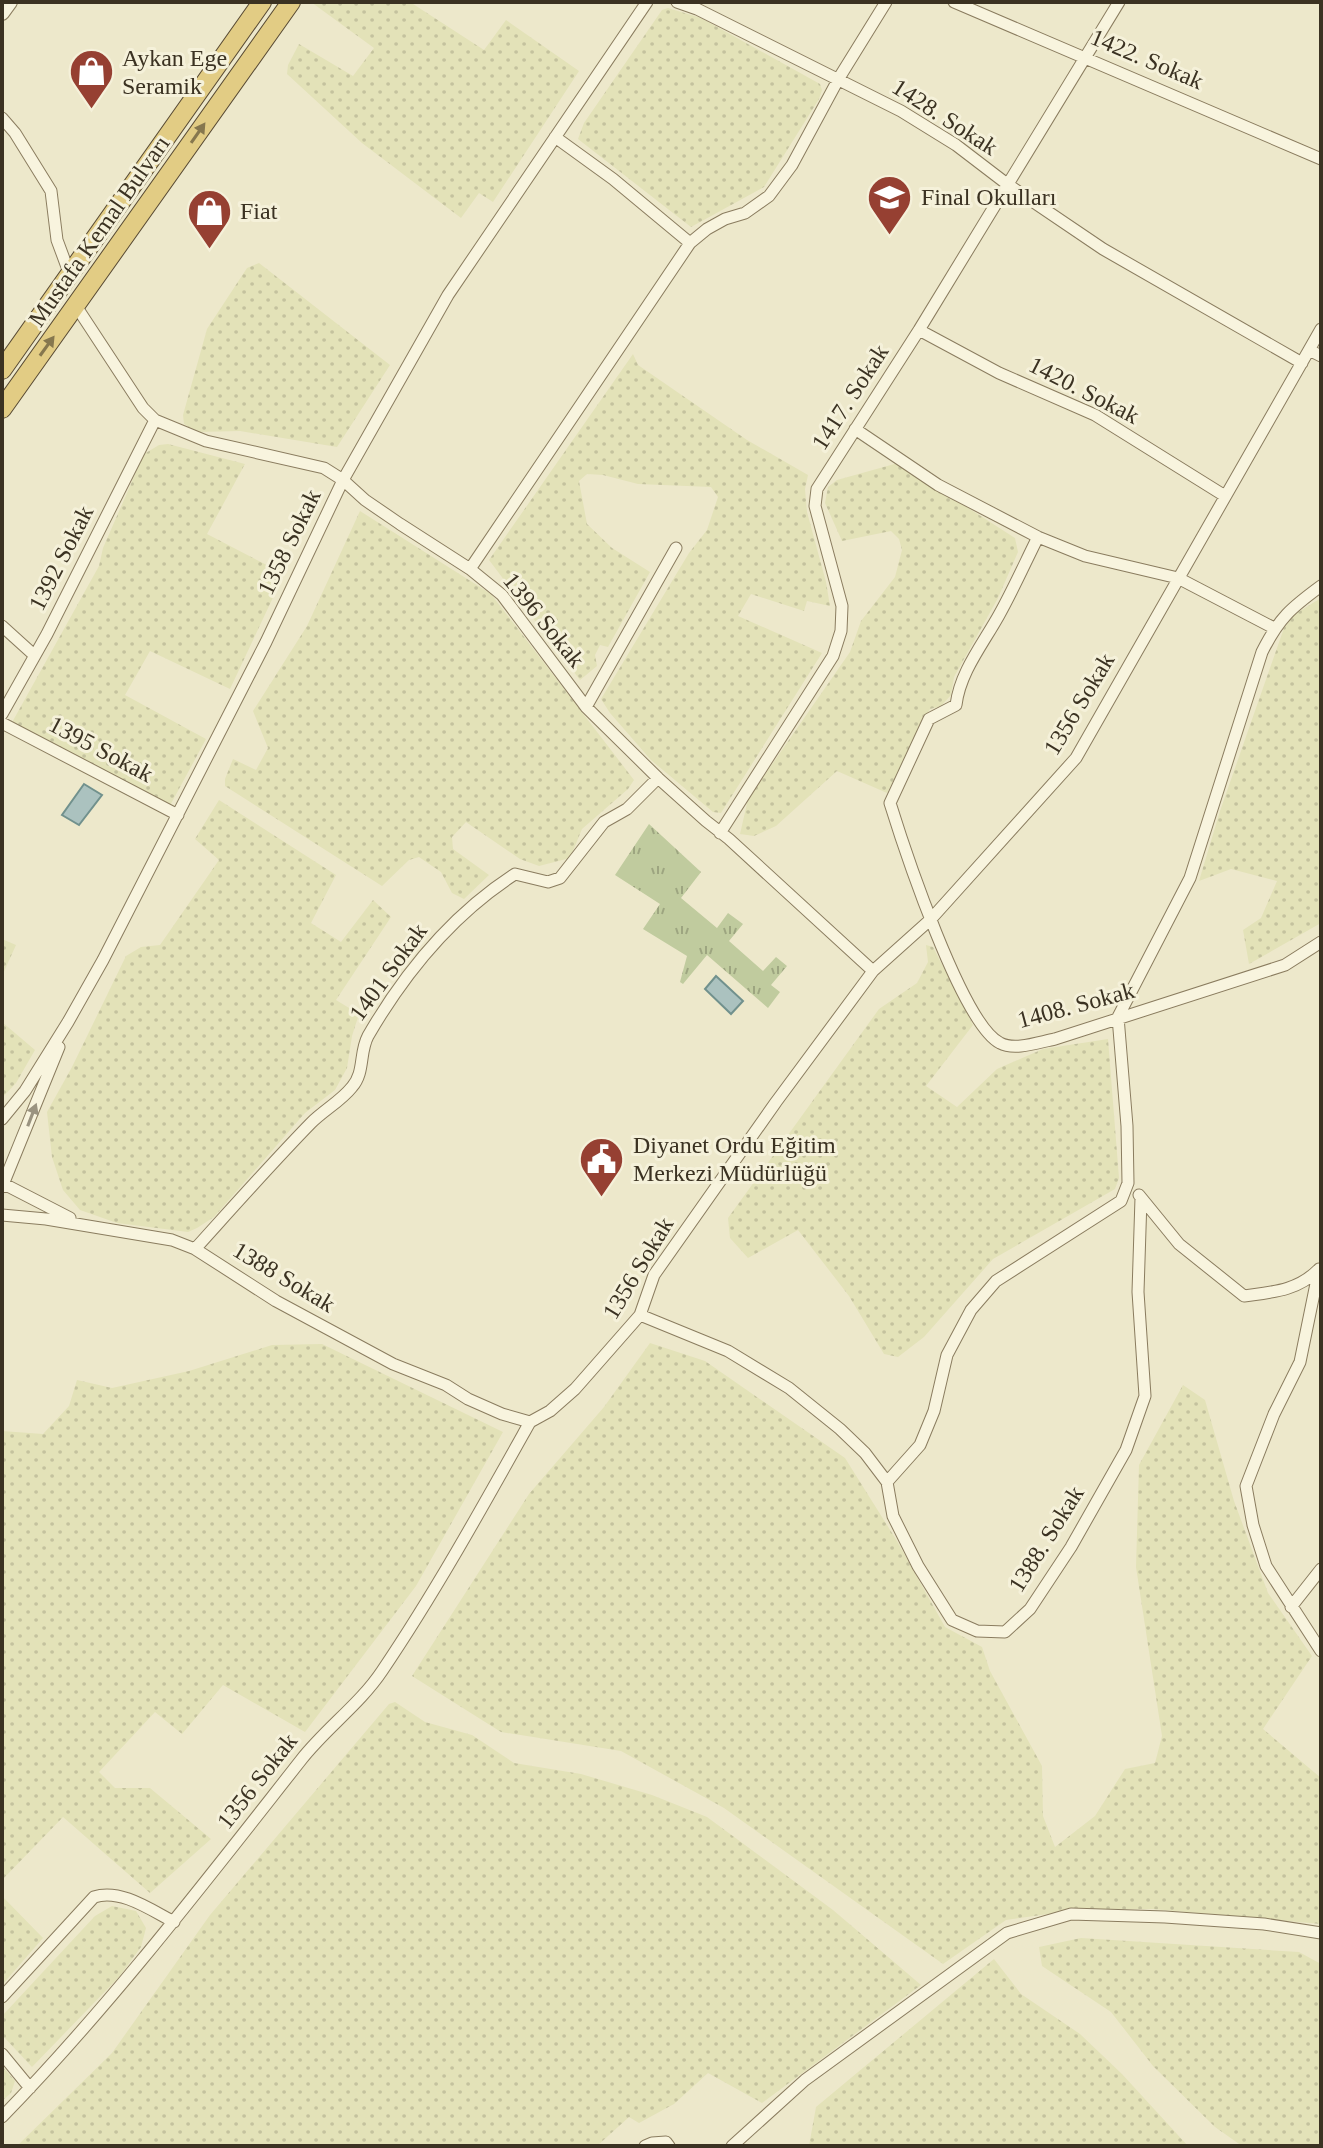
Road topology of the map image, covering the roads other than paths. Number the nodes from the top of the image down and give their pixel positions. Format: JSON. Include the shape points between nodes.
{"nodes":[{"id":1,"x":10,"y":2,"type":"edge"},
{"id":2,"x":262,"y":2,"type":"edge"},
{"id":3,"x":291,"y":2,"type":"edge"},
{"id":4,"x":647,"y":2,"type":"edge"},
{"id":5,"x":677,"y":2,"type":"edge"},
{"id":6,"x":886,"y":2,"type":"edge"},
{"id":7,"x":954,"y":2,"type":"edge"},
{"id":8,"x":1119,"y":2,"type":"edge"},
{"id":9,"x":2,"y":13,"type":"edge"},
{"id":10,"x":1088,"y":58,"type":"junction"},
{"id":11,"x":839,"y":78,"type":"junction"},
{"id":12,"x":2,"y":118,"type":"edge"},
{"id":13,"x":555,"y":137,"type":"junction"},
{"id":14,"x":1321,"y":159,"type":"edge"},
{"id":15,"x":1007,"y":184,"type":"junction"},
{"id":16,"x":690,"y":243,"type":"junction"},
{"id":17,"x":70,"y":275,"type":"junction"},
{"id":18,"x":76,"y":306,"type":"junction"},
{"id":19,"x":1321,"y":329,"type":"edge"},
{"id":20,"x":919,"y":330,"type":"junction"},
{"id":21,"x":1309,"y":350,"type":"junction"},
{"id":22,"x":1321,"y":356,"type":"edge"},
{"id":23,"x":1302,"y":363,"type":"junction"},
{"id":24,"x":2,"y":370,"type":"edge"},
{"id":25,"x":2,"y":409,"type":"edge"},
{"id":26,"x":155,"y":420,"type":"junction"},
{"id":27,"x":855,"y":429,"type":"junction"},
{"id":28,"x":343,"y":480,"type":"junction"},
{"id":29,"x":1225,"y":496,"type":"junction"},
{"id":30,"x":1038,"y":537,"type":"junction"},
{"id":31,"x":676,"y":548,"type":"dead end"},
{"id":32,"x":470,"y":569,"type":"junction"},
{"id":33,"x":1178,"y":578,"type":"junction"},
{"id":34,"x":1321,"y":586,"type":"edge"},
{"id":35,"x":2,"y":626,"type":"edge"},
{"id":36,"x":1274,"y":628,"type":"junction"},
{"id":37,"x":34,"y":655,"type":"junction"},
{"id":38,"x":586,"y":707,"type":"junction"},
{"id":39,"x":2,"y":714,"type":"edge"},
{"id":40,"x":2,"y":723,"type":"edge"},
{"id":41,"x":658,"y":778,"type":"junction"},
{"id":42,"x":178,"y":815,"type":"junction"},
{"id":43,"x":720,"y":833,"type":"junction"},
{"id":44,"x":931,"y":919,"type":"junction"},
{"id":45,"x":1321,"y":942,"type":"edge"},
{"id":46,"x":873,"y":971,"type":"junction"},
{"id":47,"x":1118,"y":1017,"type":"junction"},
{"id":48,"x":68,"y":1022,"type":"junction"},
{"id":49,"x":2,"y":1119,"type":"edge"},
{"id":50,"x":1128,"y":1183,"type":"junction"},
{"id":51,"x":3,"y":1185,"type":"edge"},
{"id":52,"x":1141,"y":1198,"type":"junction"},
{"id":53,"x":2,"y":1215,"type":"edge"},
{"id":54,"x":85,"y":1224,"type":"junction"},
{"id":55,"x":195,"y":1249,"type":"junction"},
{"id":56,"x":1320,"y":1268,"type":"edge"},
{"id":57,"x":1318,"y":1289,"type":"edge"},
{"id":58,"x":640,"y":1315,"type":"junction"},
{"id":59,"x":530,"y":1422,"type":"junction"},
{"id":60,"x":887,"y":1482,"type":"junction"},
{"id":61,"x":1321,"y":1569,"type":"edge"},
{"id":62,"x":1291,"y":1607,"type":"junction"},
{"id":63,"x":1321,"y":1651,"type":"edge"},
{"id":64,"x":174,"y":1922,"type":"junction"},
{"id":65,"x":1321,"y":1933,"type":"edge"},
{"id":66,"x":2,"y":1997,"type":"edge"},
{"id":67,"x":2,"y":2054,"type":"edge"},
{"id":68,"x":30,"y":2088,"type":"junction"},
{"id":69,"x":2,"y":2117,"type":"edge"},
{"id":70,"x":645,"y":2146,"type":"edge"},
{"id":71,"x":669,"y":2146,"type":"edge"},
{"id":72,"x":732,"y":2146,"type":"edge"}],
"edges":[{"from":1,"to":9,"type":"street"},
{"from":2,"to":17,"type":"highway","name":"Mustafa Kemal Bulvarı"},
{"from":18,"to":3,"type":"highway","name":"Mustafa Kemal Bulvarı","one_way":true},
{"from":4,"to":13,"type":"street","name":"1358 Sokak"},
{"from":5,"to":11,"type":"street","name":"1428. Sokak"},
{"from":6,"to":11,"type":"street"},
{"from":7,"to":10,"type":"street","name":"1422. Sokak"},
{"from":8,"to":10,"type":"street","name":"1417. Sokak"},
{"from":10,"to":14,"type":"street","name":"1422. Sokak"},
{"from":10,"to":15,"type":"street","name":"1417. Sokak"},
{"from":11,"to":15,"type":"street","name":"1428. Sokak","via":[[956,145]]},
{"from":11,"to":16,"type":"street","via":[[769,196]]},
{"from":12,"to":17,"type":"street","via":[[51,191],[57,240]]},
{"from":13,"to":16,"type":"street"},
{"from":13,"to":28,"type":"street","name":"1358 Sokak","via":[[448,295]]},
{"from":15,"to":20,"type":"street","name":"1417. Sokak"},
{"from":15,"to":23,"type":"street","name":"1428. Sokak","via":[[1103,249]]},
{"from":16,"to":32,"type":"street"},
{"from":17,"to":24,"type":"highway","name":"Mustafa Kemal Bulvarı"},
{"from":25,"to":18,"type":"highway","name":"Mustafa Kemal Bulvarı","one_way":true},
{"from":18,"to":26,"type":"street","name":"1396 Sokak"},
{"from":19,"to":21,"type":"street","name":"1356 Sokak"},
{"from":20,"to":27,"type":"street","name":"1417. Sokak"},
{"from":20,"to":29,"type":"street","name":"1420. Sokak","via":[[1095,415]]},
{"from":21,"to":22,"type":"street"},
{"from":21,"to":23,"type":"street","name":"1356 Sokak"},
{"from":23,"to":29,"type":"street","name":"1356 Sokak"},
{"from":26,"to":28,"type":"street","name":"1396 Sokak","via":[[206,441],[324,468]]},
{"from":26,"to":37,"type":"street","name":"1392 Sokak"},
{"from":27,"to":30,"type":"street","via":[[938,485]]},
{"from":27,"to":43,"type":"street","name":"1417. Sokak","via":[[817,489],[815,506],[842,606],[833,656]]},
{"from":28,"to":32,"type":"street","name":"1396 Sokak"},
{"from":28,"to":42,"type":"street","name":"1358 Sokak"},
{"from":29,"to":33,"type":"street","name":"1356 Sokak"},
{"from":30,"to":33,"type":"street","via":[[1085,556]]},
{"from":30,"to":44,"type":"street","name":"1408. Sokak","via":[[972,661],[956,705],[929,719],[890,803]]},
{"from":31,"to":38,"type":"street"},
{"from":32,"to":38,"type":"street","name":"1396 Sokak","via":[[510,604]]},
{"from":33,"to":36,"type":"street"},
{"from":33,"to":44,"type":"street","name":"1356 Sokak","via":[[1076,758]]},
{"from":34,"to":36,"type":"street","via":[[1290,608]]},
{"from":35,"to":37,"type":"street"},
{"from":36,"to":47,"type":"street","via":[[1190,878]]},
{"from":37,"to":39,"type":"street","name":"1392 Sokak"},
{"from":38,"to":41,"type":"street","name":"1396 Sokak"},
{"from":40,"to":42,"type":"street","name":"1395 Sokak"},
{"from":41,"to":43,"type":"street","name":"1396 Sokak"},
{"from":41,"to":55,"type":"street","name":"1401 Sokak","via":[[627,809],[604,822],[560,878],[548,882],[515,874],[456,919],[383,1012],[366,1040],[361,1076],[350,1090],[313,1121]]},
{"from":42,"to":48,"type":"street","name":"1358 Sokak"},
{"from":43,"to":46,"type":"street","name":"1396 Sokak"},
{"from":44,"to":46,"type":"street","name":"1356 Sokak"},
{"from":44,"to":47,"type":"street","name":"1408. Sokak","via":[[964,997],[1000,1043],[1015,1046],[1055,1039]]},
{"from":45,"to":47,"type":"street","name":"1408. Sokak","via":[[1285,965]]},
{"from":46,"to":58,"type":"street","name":"1356 Sokak","via":[[654,1275]]},
{"from":47,"to":50,"type":"street"},
{"from":48,"to":49,"type":"street","name":"1358 Sokak"},
{"from":51,"to":48,"type":"street","one_way":true},
{"from":50,"to":52,"type":"street"},
{"from":50,"to":60,"type":"street","via":[[1121,1201],[996,1281],[971,1310],[947,1355],[920,1445]]},
{"from":51,"to":54,"type":"street"},
{"from":52,"to":56,"type":"street","via":[[1179,1244],[1244,1296],[1292,1289]]},
{"from":52,"to":60,"type":"street","name":"1388. Sokak","via":[[1138,1292],[1145,1396],[1126,1450],[1030,1609],[1005,1632],[977,1631],[952,1620],[893,1516]]},
{"from":53,"to":54,"type":"street","name":"1388 Sokak"},
{"from":54,"to":55,"type":"street","name":"1388 Sokak"},
{"from":55,"to":59,"type":"street","name":"1388 Sokak","via":[[276,1301],[393,1364]]},
{"from":56,"to":57,"type":"street"},
{"from":57,"to":62,"type":"street","via":[[1300,1362],[1246,1486],[1266,1566]]},
{"from":58,"to":59,"type":"street","name":"1356 Sokak","via":[[575,1389]]},
{"from":58,"to":60,"type":"street","name":"1388. Sokak","via":[[728,1351],[789,1388],[840,1429]]},
{"from":59,"to":64,"type":"street","name":"1356 Sokak","via":[[380,1675],[311,1747]]},
{"from":61,"to":62,"type":"street"},
{"from":62,"to":63,"type":"street"},
{"from":64,"to":66,"type":"street","via":[[142,1904],[104,1894],[94,1897]]},
{"from":64,"to":68,"type":"street","name":"1356 Sokak"},
{"from":65,"to":72,"type":"street","via":[[1264,1924],[1071,1914],[1007,1933],[805,2080]]},
{"from":67,"to":68,"type":"street"},
{"from":68,"to":69,"type":"street","name":"1356 Sokak"},
{"from":70,"to":71,"type":"street"}]}
